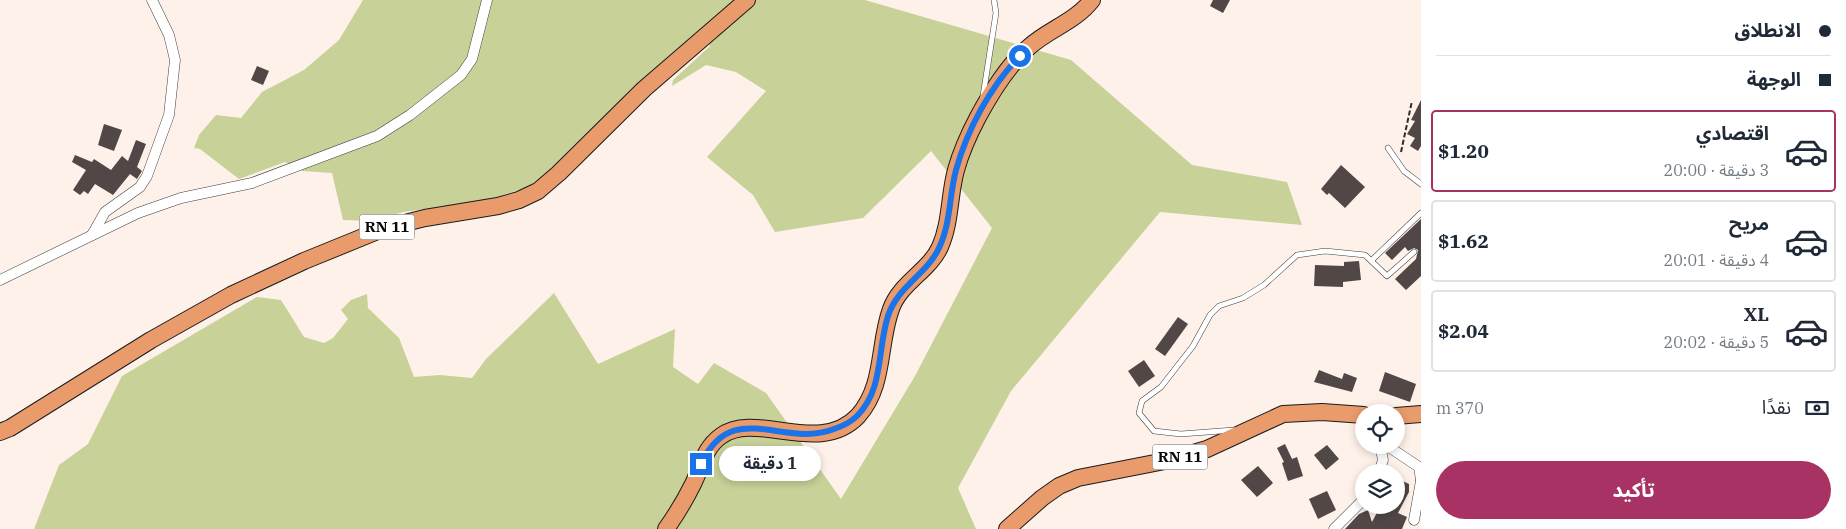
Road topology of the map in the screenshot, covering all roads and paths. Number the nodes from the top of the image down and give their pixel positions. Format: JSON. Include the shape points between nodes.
{"nodes":[{"id":1,"x":152,"y":0,"type":"edge"},
{"id":2,"x":487,"y":0,"type":"edge"},
{"id":3,"x":747,"y":0,"type":"edge"},
{"id":4,"x":994,"y":0,"type":"edge"},
{"id":5,"x":1092,"y":0,"type":"edge"},
{"id":6,"x":1412,"y":101,"type":"dead end"},
{"id":7,"x":979,"y":116,"type":"junction"},
{"id":8,"x":1388,"y":148,"type":"dead end"},
{"id":9,"x":1398,"y":164,"type":"junction"},
{"id":10,"x":1421,"y":184,"type":"edge"},
{"id":11,"x":1421,"y":213,"type":"edge"},
{"id":12,"x":92,"y":235,"type":"junction"},
{"id":13,"x":1414,"y":252,"type":"dead end"},
{"id":14,"x":1372,"y":260,"type":"junction"},
{"id":15,"x":0,"y":280,"type":"edge"},
{"id":16,"x":1421,"y":414,"type":"edge"},
{"id":17,"x":1355,"y":415,"type":"edge"},
{"id":18,"x":1405,"y":415,"type":"edge"},
{"id":19,"x":1250,"y":428,"type":"junction"},
{"id":20,"x":0,"y":432,"type":"edge"},
{"id":21,"x":1400,"y":454,"type":"edge"},
{"id":22,"x":1421,"y":481,"type":"edge"},
{"id":23,"x":1355,"y":508,"type":"edge"},
{"id":24,"x":1414,"y":520,"type":"dead end"},
{"id":25,"x":666,"y":529,"type":"edge"},
{"id":26,"x":1007,"y":529,"type":"edge"},
{"id":27,"x":1334,"y":529,"type":"edge"}],
"edges":[{"from":1,"to":12,"type":"street","via":[[169,35],[175,60],[169,115],[143,182],[105,212]]},
{"from":2,"to":12,"type":"street","via":[[472,59],[461,75],[377,136],[252,183],[181,198],[138,213]]},
{"from":3,"to":20,"type":"main road","number":"RN 11","via":[[644,89],[538,191],[498,206],[385,228],[304,261],[223,299]]},
{"from":4,"to":7,"type":"lane","via":[[996,13]]},
{"from":5,"to":7,"type":"main road","via":[[1076,17],[1035,42],[1012,64]]},
{"from":6,"to":9,"type":"path"},
{"from":7,"to":25,"type":"main road","via":[[956,170],[948,221],[939,249],[892,305],[877,378],[865,407],[851,421],[828,432],[792,434],[732,429],[708,448],[684,503]]},
{"from":8,"to":9,"type":"lane"},
{"from":9,"to":10,"type":"lane"},
{"from":11,"to":14,"type":"lane"},
{"from":12,"to":15,"type":"street"},
{"from":13,"to":14,"type":"lane","via":[[1387,276]]},
{"from":14,"to":19,"type":"lane","via":[[1365,254],[1325,251],[1297,255],[1264,285],[1243,298],[1219,306],[1161,387],[1142,401],[1139,413],[1154,431],[1181,434]]},
{"from":16,"to":18,"type":"main road"},
{"from":17,"to":19,"type":"main road","number":"RN 11","via":[[1298,412],[1283,414]]},
{"from":19,"to":26,"type":"main road","number":"RN 11","via":[[1207,449],[1170,460],[1072,480],[1042,498]]},
{"from":21,"to":22,"type":"street","via":[[1419,467]]},
{"from":22,"to":24,"type":"street"},
{"from":23,"to":27,"type":"street"}]}
